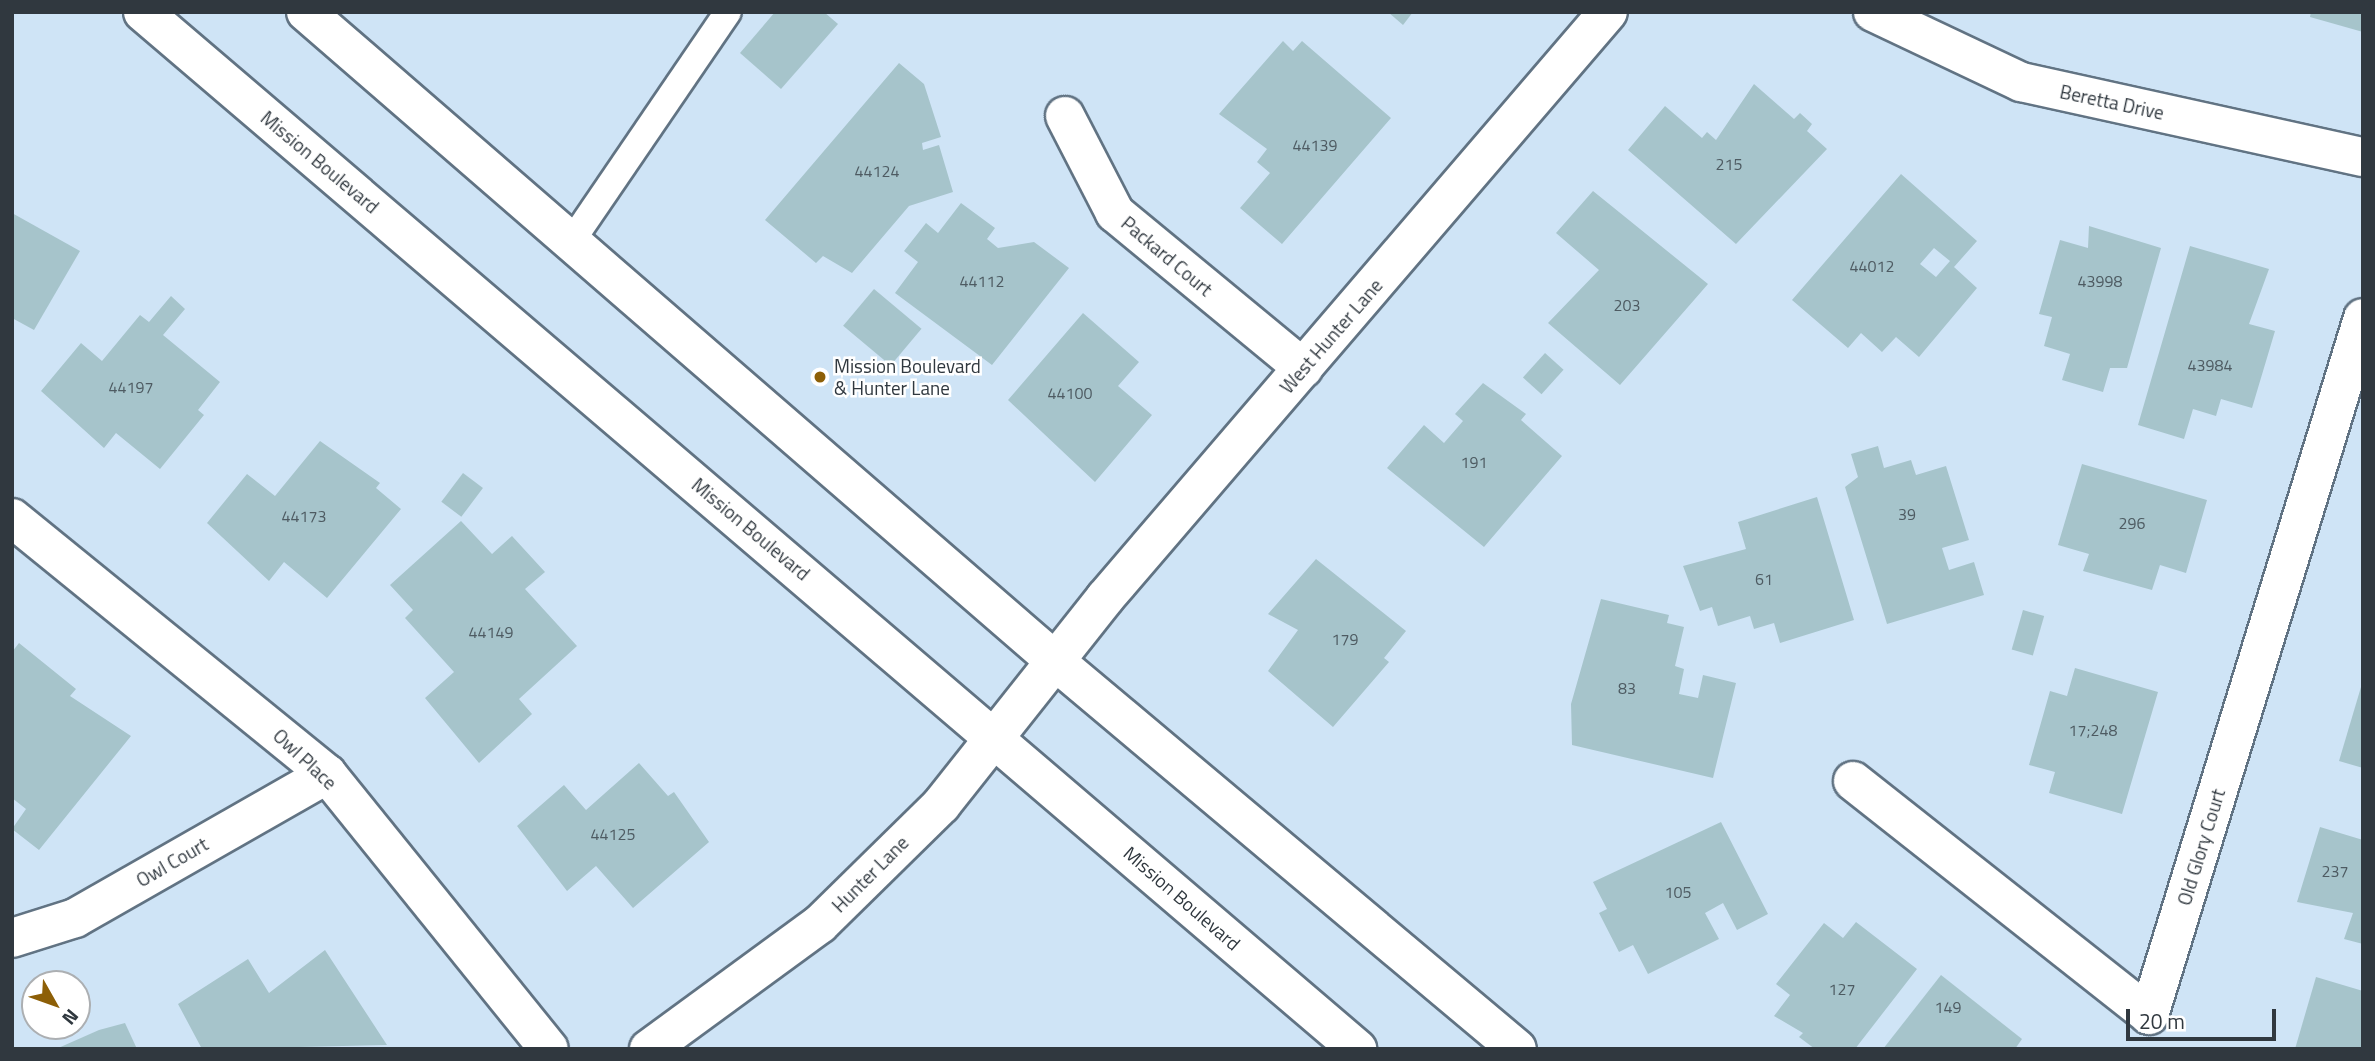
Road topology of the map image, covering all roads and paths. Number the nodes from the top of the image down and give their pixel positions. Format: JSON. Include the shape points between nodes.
{"nodes":[{"id":1,"x":144,"y":12,"type":"edge"},
{"id":2,"x":306,"y":12,"type":"edge"},
{"id":3,"x":728,"y":12,"type":"edge"},
{"id":4,"x":1608,"y":12,"type":"edge"},
{"id":5,"x":1873,"y":12,"type":"edge"},
{"id":6,"x":1065,"y":117,"type":"dead end"},
{"id":7,"x":2363,"y":157,"type":"edge"},
{"id":8,"x":570,"y":242,"type":"junction"},
{"id":9,"x":2363,"y":318,"type":"edge"},
{"id":10,"x":1303,"y":368,"type":"junction"},
{"id":11,"x":12,"y":518,"type":"edge"},
{"id":12,"x":1055,"y":660,"type":"junction"},
{"id":13,"x":995,"y":736,"type":"junction"},
{"id":14,"x":327,"y":774,"type":"junction"},
{"id":15,"x":1853,"y":781,"type":"dead end"},
{"id":16,"x":12,"y":938,"type":"edge"},
{"id":17,"x":549,"y":1049,"type":"edge"},
{"id":18,"x":649,"y":1049,"type":"edge"},
{"id":19,"x":1357,"y":1049,"type":"edge"},
{"id":20,"x":1517,"y":1049,"type":"edge"}],
"edges":[{"from":1,"to":13,"type":"street","name":"Mission Boulevard"},
{"from":2,"to":8,"type":"street"},
{"from":3,"to":8,"type":"lane"},
{"from":4,"to":10,"type":"street","name":"West Hunter Lane"},
{"from":5,"to":7,"type":"street","name":"Beretta Drive","via":[[2021,82]]},
{"from":6,"to":10,"type":"street","name":"Packard Court","via":[[1115,213]]},
{"from":8,"to":12,"type":"street"},
{"from":9,"to":15,"type":"street","name":"Old Glory Court","via":[[2149,1014]]},
{"from":10,"to":12,"type":"street","name":"West Hunter Lane"},
{"from":11,"to":14,"type":"street","name":"Owl Place"},
{"from":12,"to":13,"type":"street","name":"Hunter Lane"},
{"from":12,"to":20,"type":"street"},
{"from":13,"to":18,"type":"street","name":"Hunter Lane","via":[[941,805],[820,923]]},
{"from":13,"to":19,"type":"street","name":"Mission Boulevard"},
{"from":14,"to":16,"type":"street","name":"Owl Court","via":[[75,918]]},
{"from":14,"to":17,"type":"street","name":"Owl Place"}]}
